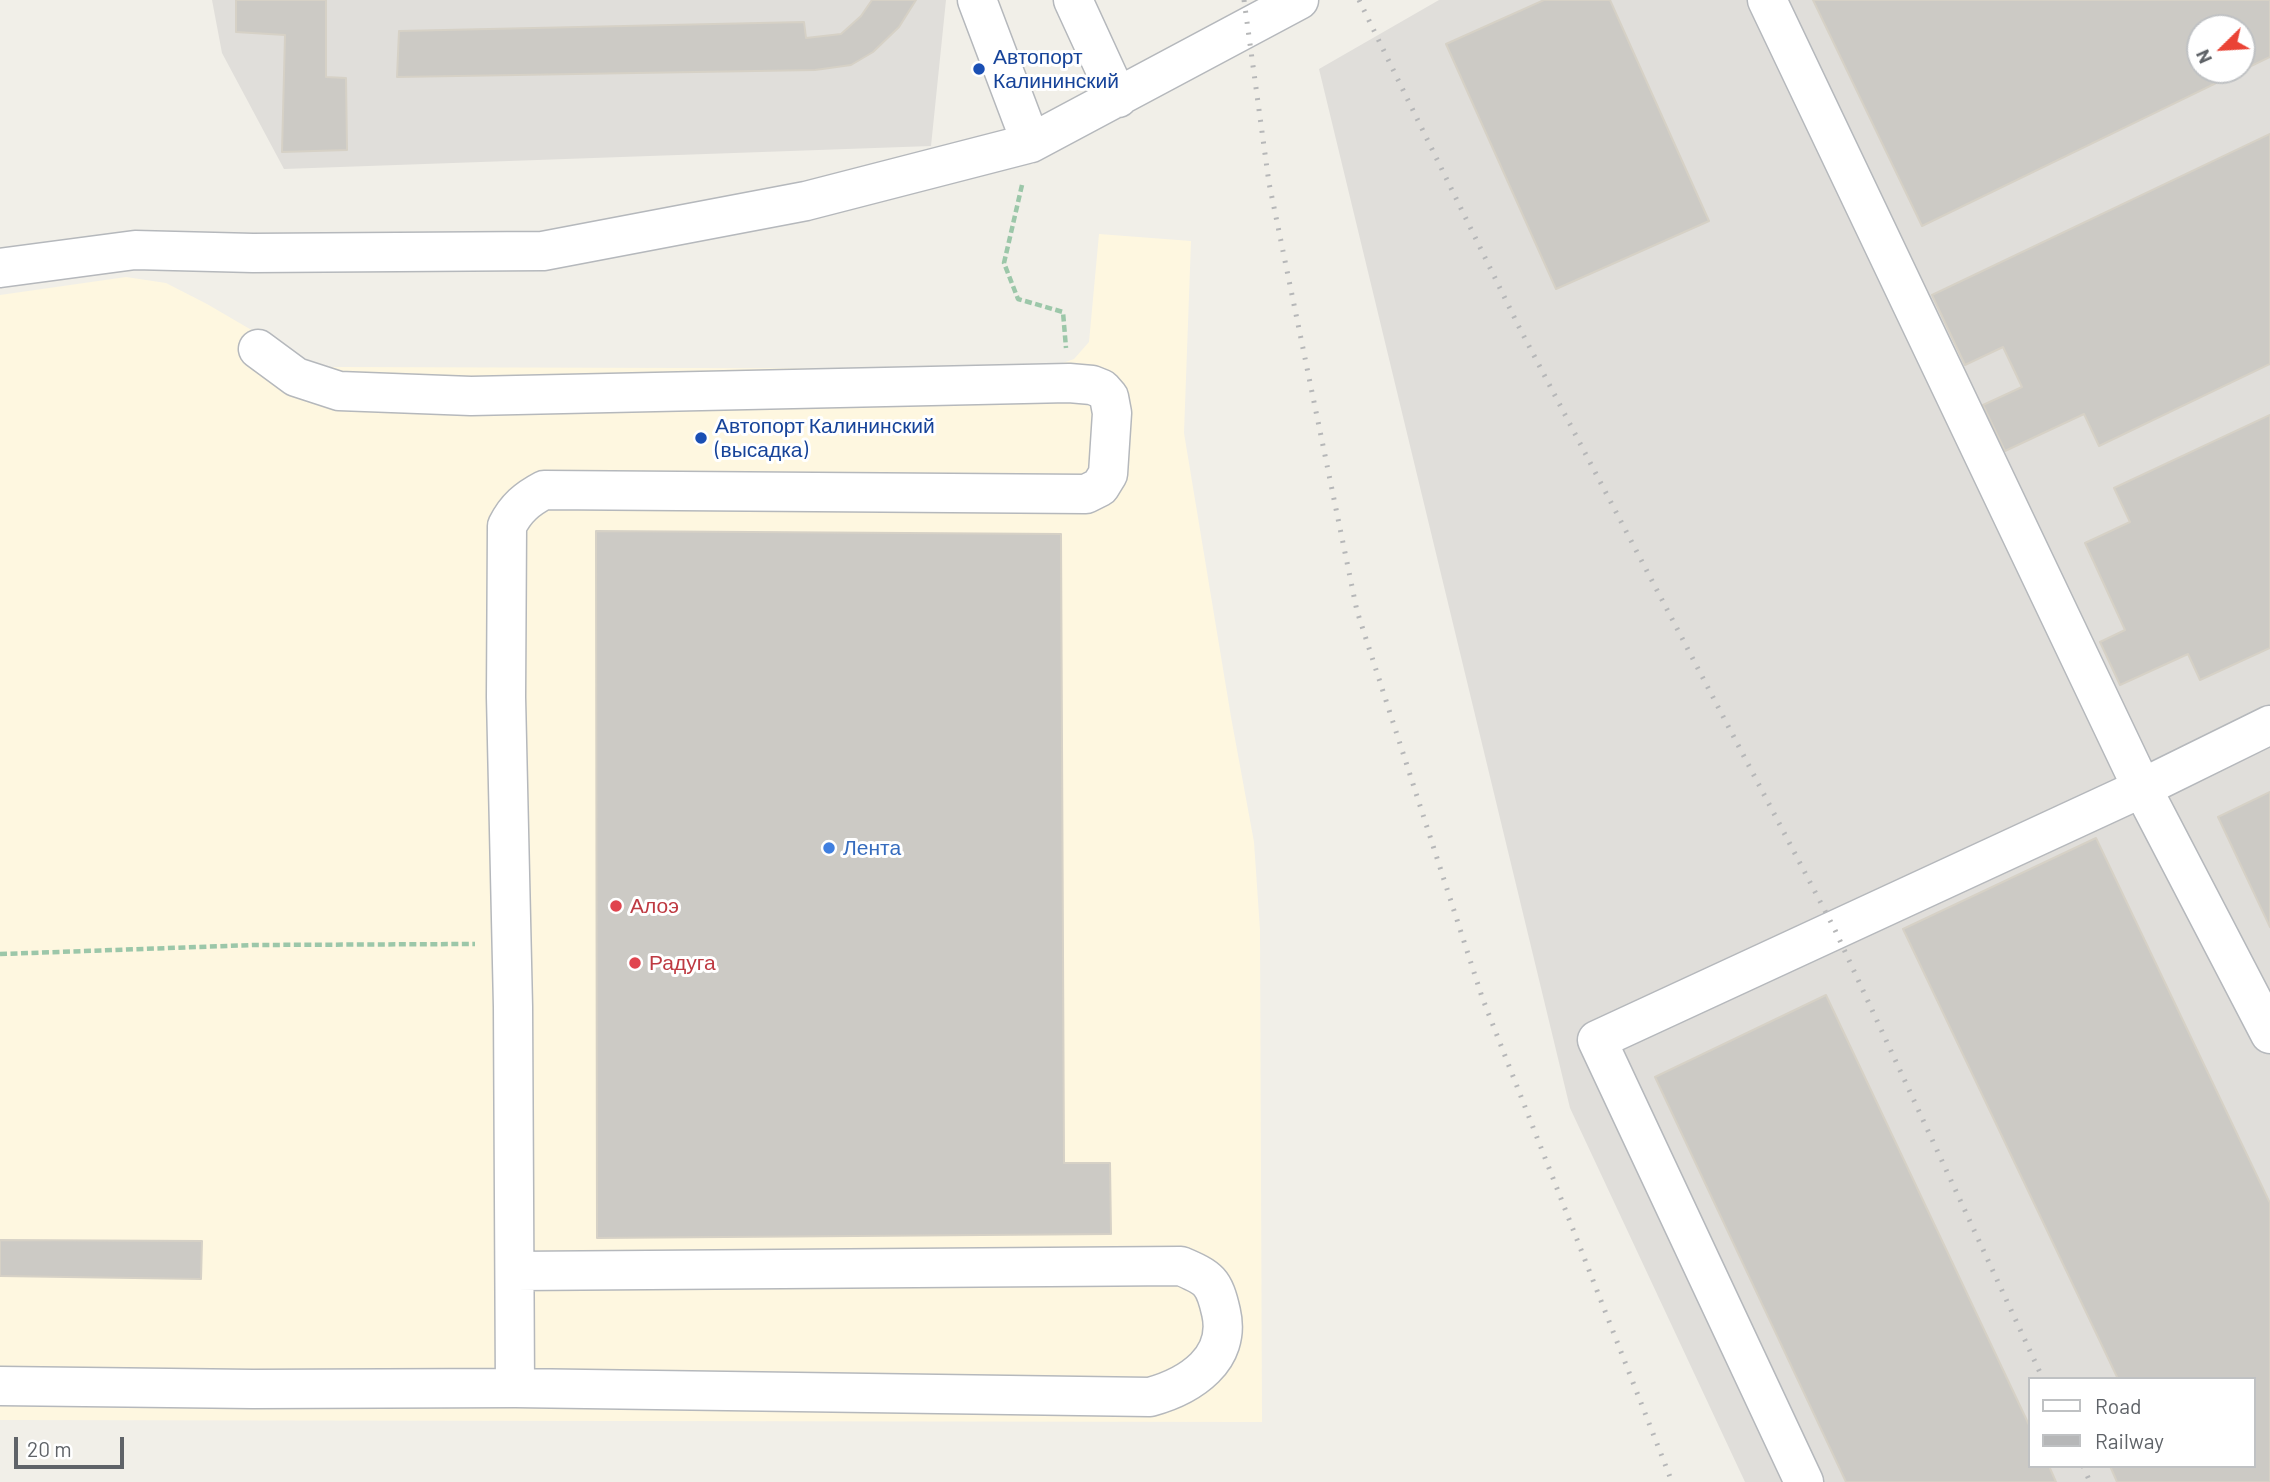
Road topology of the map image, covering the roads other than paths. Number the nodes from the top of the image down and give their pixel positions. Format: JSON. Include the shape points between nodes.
{"nodes":[{"id":1,"x":977,"y":0,"type":"edge"},
{"id":2,"x":1073,"y":0,"type":"edge"},
{"id":3,"x":1299,"y":0,"type":"edge"},
{"id":4,"x":1767,"y":0,"type":"edge"},
{"id":5,"x":1118,"y":98,"type":"junction"},
{"id":6,"x":1031,"y":143,"type":"junction"},
{"id":7,"x":0,"y":268,"type":"edge"},
{"id":8,"x":258,"y":349,"type":"dead end"},
{"id":9,"x":2270,"y":725,"type":"edge"},
{"id":10,"x":2142,"y":788,"type":"junction"},
{"id":11,"x":2270,"y":1034,"type":"edge"},
{"id":12,"x":516,"y":1271,"type":"junction"},
{"id":13,"x":0,"y":1387,"type":"edge"},
{"id":14,"x":515,"y":1388,"type":"junction"},
{"id":15,"x":1804,"y":1482,"type":"edge"}],
"edges":[{"from":1,"to":6,"type":"street"},
{"from":2,"to":5,"type":"street"},
{"from":3,"to":5,"type":"street"},
{"from":4,"to":10,"type":"street"},
{"from":5,"to":6,"type":"street"},
{"from":6,"to":7,"type":"street","via":[[806,201],[543,251],[135,250]]},
{"from":8,"to":12,"type":"street","via":[[296,377],[339,391],[471,396],[1069,383],[1092,385],[1109,397],[1108,474],[1100,487],[1086,494],[544,490],[514,513],[507,526],[506,724]]},
{"from":9,"to":10,"type":"street"},
{"from":10,"to":11,"type":"street"},
{"from":10,"to":15,"type":"street","via":[[1597,1040]]},
{"from":12,"to":14,"type":"street"},
{"from":12,"to":14,"type":"street","via":[[1181,1266],[1202,1275],[1216,1290],[1224,1323],[1221,1346],[1201,1373],[1174,1390],[1150,1397]]},
{"from":13,"to":14,"type":"street"}]}
